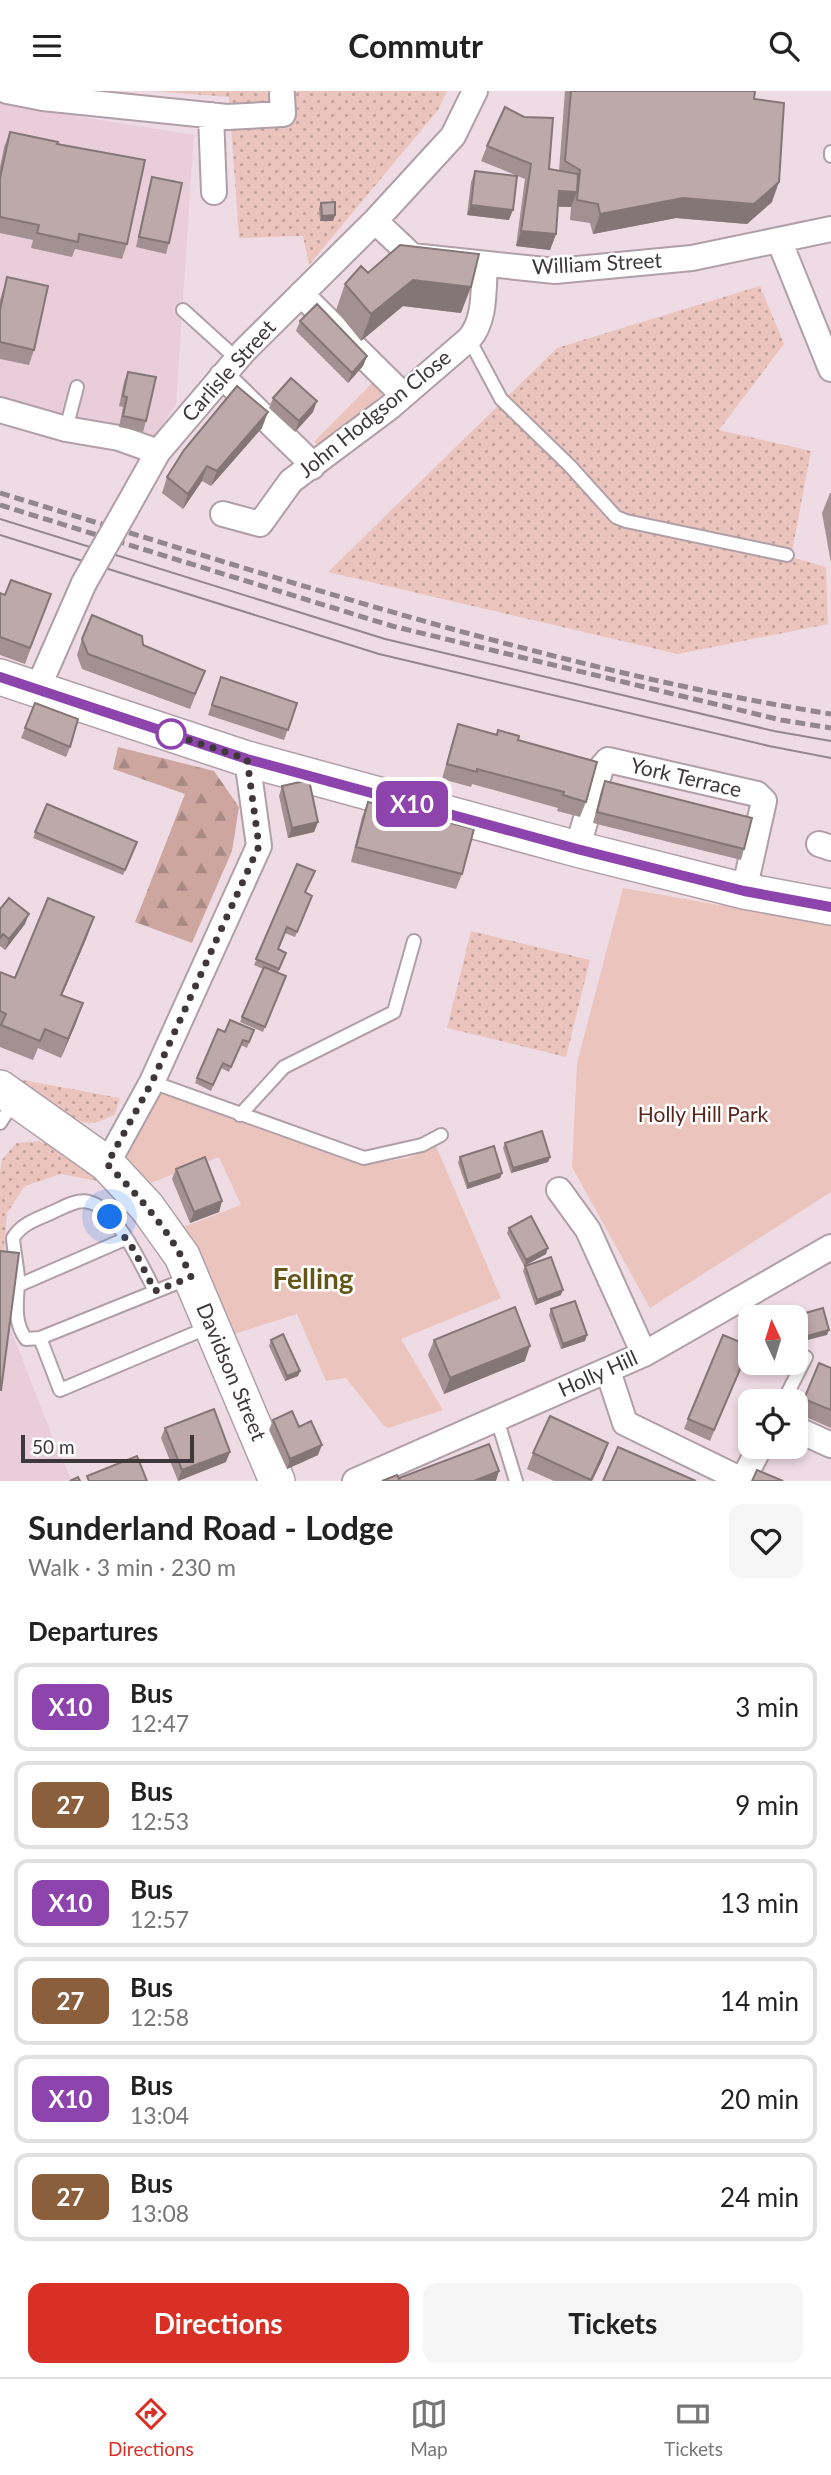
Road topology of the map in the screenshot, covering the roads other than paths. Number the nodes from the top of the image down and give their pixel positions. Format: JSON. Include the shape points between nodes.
{"nodes":[{"id":1,"x":7,"y":91,"type":"edge"},
{"id":2,"x":475,"y":91,"type":"edge"},
{"id":3,"x":43,"y":95,"type":"edge"},
{"id":4,"x":282,"y":95,"type":"dead end"},
{"id":5,"x":211,"y":115,"type":"junction"},
{"id":6,"x":214,"y":192,"type":"dead end"},
{"id":7,"x":375,"y":221,"type":"junction"},
{"id":8,"x":831,"y":229,"type":"edge"},
{"id":9,"x":779,"y":240,"type":"junction"},
{"id":10,"x":485,"y":265,"type":"junction"},
{"id":11,"x":301,"y":294,"type":"junction"},
{"id":12,"x":183,"y":310,"type":"dead end"},
{"id":13,"x":469,"y":339,"type":"junction"},
{"id":14,"x":230,"y":367,"type":"junction"},
{"id":15,"x":831,"y":369,"type":"edge"},
{"id":16,"x":77,"y":387,"type":"dead end"},
{"id":17,"x":403,"y":395,"type":"junction"},
{"id":18,"x":0,"y":410,"type":"edge"},
{"id":19,"x":66,"y":429,"type":"junction"},
{"id":20,"x":158,"y":452,"type":"junction"},
{"id":21,"x":312,"y":467,"type":"junction"},
{"id":22,"x":223,"y":514,"type":"dead end"},
{"id":23,"x":787,"y":555,"type":"dead end"},
{"id":24,"x":0,"y":677,"type":"edge"},
{"id":25,"x":37,"y":690,"type":"junction"},
{"id":26,"x":247,"y":759,"type":"junction"},
{"id":27,"x":577,"y":849,"type":"junction"},
{"id":28,"x":744,"y":891,"type":"junction"},
{"id":29,"x":831,"y":907,"type":"edge"},
{"id":30,"x":414,"y":941,"type":"dead end"},
{"id":31,"x":152,"y":1082,"type":"junction"},
{"id":32,"x":6,"y":1103,"type":"edge"},
{"id":33,"x":240,"y":1115,"type":"junction"},
{"id":34,"x":441,"y":1135,"type":"dead end"},
{"id":35,"x":107,"y":1164,"type":"junction"},
{"id":36,"x":559,"y":1190,"type":"dead end"},
{"id":37,"x":125,"y":1239,"type":"junction"},
{"id":38,"x":831,"y":1247,"type":"edge"},
{"id":39,"x":191,"y":1277,"type":"junction"},
{"id":40,"x":17,"y":1286,"type":"junction"},
{"id":41,"x":155,"y":1291,"type":"junction"},
{"id":42,"x":212,"y":1325,"type":"junction"},
{"id":43,"x":40,"y":1338,"type":"junction"},
{"id":44,"x":644,"y":1354,"type":"junction"},
{"id":45,"x":608,"y":1371,"type":"junction"},
{"id":46,"x":497,"y":1419,"type":"junction"},
{"id":47,"x":808,"y":1435,"type":"edge"},
{"id":48,"x":831,"y":1444,"type":"edge"},
{"id":49,"x":753,"y":1459,"type":"edge"},
{"id":50,"x":742,"y":1480,"type":"edge"},
{"id":51,"x":277,"y":1481,"type":"edge"},
{"id":52,"x":355,"y":1481,"type":"edge"},
{"id":53,"x":516,"y":1481,"type":"edge"}],
"edges":[{"from":1,"to":3,"type":"street"},
{"from":2,"to":7,"type":"street","name":"Carlisle Street","via":[[453,137]]},
{"from":3,"to":5,"type":"street"},
{"from":4,"to":5,"type":"street","via":[[283,114]]},
{"from":5,"to":6,"type":"street"},
{"from":7,"to":10,"type":"street","name":"William Street","via":[[412,255]]},
{"from":7,"to":11,"type":"street","name":"Carlisle Street"},
{"from":8,"to":9,"type":"street","name":"William Street"},
{"from":9,"to":10,"type":"street","name":"William Street","via":[[692,258],[555,271]]},
{"from":9,"to":15,"type":"street"},
{"from":10,"to":13,"type":"street","name":"John Hodgson Close","via":[[477,330]]},
{"from":11,"to":14,"type":"street","name":"Carlisle Street"},
{"from":11,"to":17,"type":"street"},
{"from":12,"to":14,"type":"lane"},
{"from":13,"to":17,"type":"street","name":"John Hodgson Close"},
{"from":13,"to":23,"type":"lane","via":[[501,399],[616,517]]},
{"from":14,"to":20,"type":"street","name":"Carlisle Street"},
{"from":14,"to":21,"type":"street"},
{"from":16,"to":19,"type":"lane"},
{"from":17,"to":21,"type":"street","name":"John Hodgson Close"},
{"from":18,"to":19,"type":"street"},
{"from":19,"to":20,"type":"street","via":[[119,438]]},
{"from":20,"to":25,"type":"street","name":"Carlisle Street","bridge":true,"via":[[84,583]]},
{"from":21,"to":22,"type":"street","name":"John Hodgson Close","via":[[291,481],[260,524]]},
{"from":24,"to":25,"type":"main road"},
{"from":25,"to":26,"type":"main road"},
{"from":26,"to":27,"type":"main road"},
{"from":26,"to":31,"type":"street","via":[[259,846]]},
{"from":27,"to":28,"type":"main road"},
{"from":27,"to":28,"type":"street","name":"York Terrace","via":[[601,768],[608,760],[757,794],[764,801]]},
{"from":28,"to":29,"type":"main road"},
{"from":30,"to":33,"type":"lane","via":[[394,1012],[284,1067]]},
{"from":31,"to":33,"type":"lane"},
{"from":31,"to":35,"type":"street"},
{"from":32,"to":35,"type":"main road","name":"Davidson Street"},
{"from":33,"to":34,"type":"lane","via":[[364,1158],[422,1145]]},
{"from":35,"to":39,"type":"main road","name":"Davidson Street","via":[[147,1206]]},
{"from":36,"to":44,"type":"street","via":[[588,1230]]},
{"from":37,"to":40,"type":"lane"},
{"from":37,"to":40,"type":"lane","via":[[110,1217],[86,1201],[27,1223],[13,1238]]},
{"from":37,"to":41,"type":"lane"},
{"from":38,"to":44,"type":"street","name":"Holly Hill"},
{"from":39,"to":41,"type":"lane"},
{"from":39,"to":42,"type":"main road","name":"Davidson Street"},
{"from":40,"to":43,"type":"lane","via":[[19,1329],[26,1339]]},
{"from":41,"to":43,"type":"lane"},
{"from":42,"to":43,"type":"lane","via":[[60,1390]]},
{"from":42,"to":51,"type":"main road","name":"Davidson Street"},
{"from":44,"to":45,"type":"street","name":"Holly Hill"},
{"from":45,"to":46,"type":"street","name":"Holly Hill"},
{"from":45,"to":50,"type":"street","via":[[625,1423]]},
{"from":46,"to":52,"type":"street","name":"Holly Hill"},
{"from":46,"to":53,"type":"lane"},
{"from":47,"to":48,"type":"street"},
{"from":49,"to":50,"type":"street"}]}
